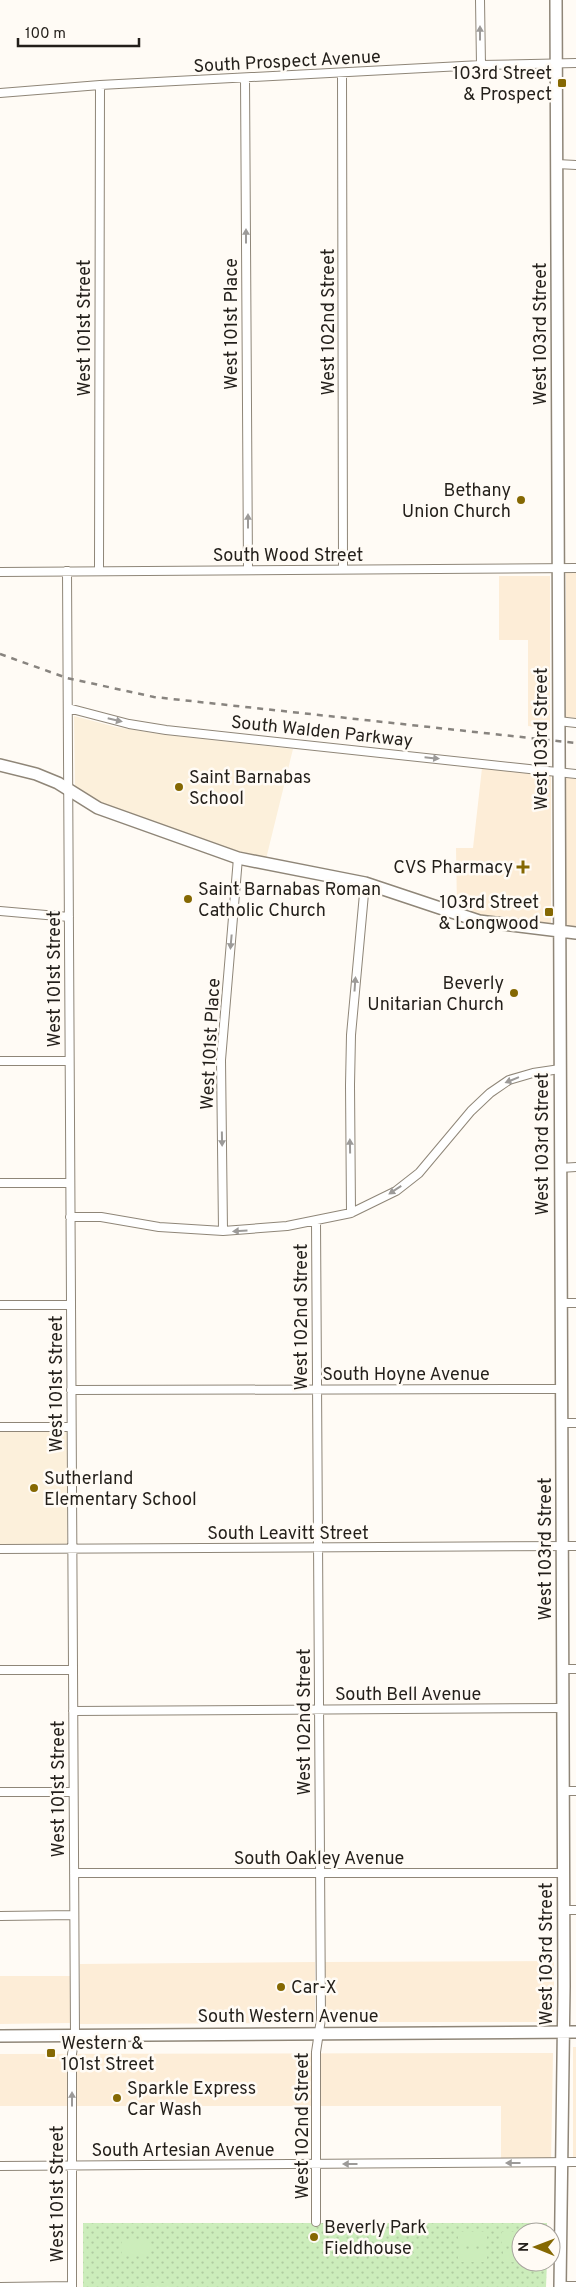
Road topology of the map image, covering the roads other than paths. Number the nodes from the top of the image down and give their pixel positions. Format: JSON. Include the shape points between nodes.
{"nodes":[{"id":1,"x":480,"y":0,"type":"edge"},
{"id":2,"x":556,"y":0,"type":"edge"},
{"id":3,"x":576,"y":63,"type":"edge"},
{"id":4,"x":556,"y":64,"type":"junction"},
{"id":5,"x":480,"y":65,"type":"junction"},
{"id":6,"x":342,"y":74,"type":"junction"},
{"id":7,"x":245,"y":78,"type":"junction"},
{"id":8,"x":100,"y":85,"type":"junction"},
{"id":9,"x":0,"y":93,"type":"edge"},
{"id":10,"x":557,"y":164,"type":"junction"},
{"id":11,"x":576,"y":165,"type":"edge"},
{"id":12,"x":558,"y":568,"type":"junction"},
{"id":13,"x":576,"y":568,"type":"edge"},
{"id":14,"x":344,"y":569,"type":"junction"},
{"id":15,"x":248,"y":570,"type":"junction"},
{"id":16,"x":67,"y":571,"type":"junction"},
{"id":17,"x":99,"y":571,"type":"junction"},
{"id":18,"x":0,"y":572,"type":"edge"},
{"id":19,"x":68,"y":708,"type":"junction"},
{"id":20,"x":558,"y":721,"type":"junction"},
{"id":21,"x":576,"y":723,"type":"edge"},
{"id":22,"x":0,"y":765,"type":"edge"},
{"id":23,"x":558,"y":771,"type":"junction"},
{"id":24,"x":576,"y":774,"type":"edge"},
{"id":25,"x":68,"y":790,"type":"junction"},
{"id":26,"x":238,"y":858,"type":"junction"},
{"id":27,"x":365,"y":883,"type":"junction"},
{"id":28,"x":0,"y":911,"type":"edge"},
{"id":29,"x":69,"y":917,"type":"junction"},
{"id":30,"x":559,"y":930,"type":"junction"},
{"id":31,"x":576,"y":933,"type":"edge"},
{"id":32,"x":0,"y":1061,"type":"edge"},
{"id":33,"x":70,"y":1061,"type":"junction"},
{"id":34,"x":560,"y":1069,"type":"junction"},
{"id":35,"x":560,"y":1168,"type":"junction"},
{"id":36,"x":576,"y":1168,"type":"edge"},
{"id":37,"x":70,"y":1183,"type":"junction"},
{"id":38,"x":0,"y":1184,"type":"edge"},
{"id":39,"x":351,"y":1212,"type":"junction"},
{"id":40,"x":70,"y":1217,"type":"junction"},
{"id":41,"x":316,"y":1222,"type":"junction"},
{"id":42,"x":223,"y":1231,"type":"junction"},
{"id":43,"x":561,"y":1303,"type":"junction"},
{"id":44,"x":576,"y":1303,"type":"edge"},
{"id":45,"x":0,"y":1305,"type":"edge"},
{"id":46,"x":71,"y":1305,"type":"junction"},
{"id":47,"x":561,"y":1388,"type":"junction"},
{"id":48,"x":317,"y":1389,"type":"junction"},
{"id":49,"x":71,"y":1390,"type":"junction"},
{"id":50,"x":562,"y":1423,"type":"junction"},
{"id":51,"x":576,"y":1423,"type":"edge"},
{"id":52,"x":0,"y":1427,"type":"edge"},
{"id":53,"x":71,"y":1427,"type":"junction"},
{"id":54,"x":562,"y":1546,"type":"junction"},
{"id":55,"x":576,"y":1546,"type":"edge"},
{"id":56,"x":318,"y":1548,"type":"junction"},
{"id":57,"x":0,"y":1549,"type":"edge"},
{"id":58,"x":72,"y":1549,"type":"junction"},
{"id":59,"x":576,"y":1668,"type":"edge"},
{"id":60,"x":563,"y":1669,"type":"junction"},
{"id":61,"x":0,"y":1670,"type":"edge"},
{"id":62,"x":73,"y":1670,"type":"junction"},
{"id":63,"x":563,"y":1708,"type":"junction"},
{"id":64,"x":319,"y":1710,"type":"junction"},
{"id":65,"x":73,"y":1711,"type":"junction"},
{"id":66,"x":563,"y":1791,"type":"junction"},
{"id":67,"x":576,"y":1791,"type":"edge"},
{"id":68,"x":0,"y":1792,"type":"edge"},
{"id":69,"x":73,"y":1792,"type":"junction"},
{"id":70,"x":74,"y":1873,"type":"junction"},
{"id":71,"x":320,"y":1873,"type":"junction"},
{"id":72,"x":564,"y":1873,"type":"junction"},
{"id":73,"x":564,"y":1910,"type":"junction"},
{"id":74,"x":576,"y":1910,"type":"edge"},
{"id":75,"x":74,"y":1915,"type":"junction"},
{"id":76,"x":0,"y":1916,"type":"edge"},
{"id":77,"x":564,"y":2032,"type":"junction"},
{"id":78,"x":576,"y":2032,"type":"edge"},
{"id":79,"x":319,"y":2034,"type":"junction"},
{"id":80,"x":75,"y":2035,"type":"junction"},
{"id":81,"x":0,"y":2036,"type":"edge"},
{"id":82,"x":576,"y":2162,"type":"edge"},
{"id":83,"x":562,"y":2163,"type":"junction"},
{"id":84,"x":316,"y":2164,"type":"junction"},
{"id":85,"x":0,"y":2166,"type":"edge"},
{"id":86,"x":71,"y":2166,"type":"junction"},
{"id":87,"x":316,"y":2222,"type":"dead end"},
{"id":88,"x":560,"y":2286,"type":"edge"},
{"id":89,"x":576,"y":2286,"type":"edge"},
{"id":90,"x":0,"y":2287,"type":"edge"},
{"id":91,"x":72,"y":2287,"type":"edge"}],
"edges":[{"from":5,"to":1,"type":"street","one_way":true},
{"from":2,"to":4,"type":"main road","name":"West 103rd Street"},
{"from":3,"to":4,"type":"street","name":"South Prospect Avenue"},
{"from":4,"to":5,"type":"street","name":"South Prospect Avenue"},
{"from":4,"to":10,"type":"main road","name":"West 103rd Street"},
{"from":5,"to":6,"type":"street","name":"South Prospect Avenue"},
{"from":6,"to":7,"type":"street","name":"South Prospect Avenue"},
{"from":6,"to":14,"type":"street","name":"West 102nd Street"},
{"from":7,"to":8,"type":"street","name":"South Prospect Avenue"},
{"from":15,"to":7,"type":"street","name":"West 101st Place","one_way":true},
{"from":8,"to":9,"type":"street","name":"South Prospect Avenue"},
{"from":8,"to":17,"type":"street","name":"West 101st Street"},
{"from":10,"to":11,"type":"street"},
{"from":10,"to":12,"type":"main road","name":"West 103rd Street"},
{"from":12,"to":13,"type":"street","name":"South Wood Street"},
{"from":12,"to":14,"type":"street","name":"South Wood Street"},
{"from":12,"to":20,"type":"main road","name":"West 103rd Street"},
{"from":14,"to":15,"type":"street","name":"South Wood Street"},
{"from":15,"to":17,"type":"street","name":"South Wood Street"},
{"from":16,"to":17,"type":"street","name":"South Wood Street"},
{"from":16,"to":18,"type":"street","name":"South Wood Street"},
{"from":16,"to":19,"type":"street","name":"West 101st Street"},
{"from":19,"to":23,"type":"street","name":"South Walden Parkway","one_way":true,"via":[[166,730]]},
{"from":19,"to":25,"type":"street","name":"West 101st Street"},
{"from":20,"to":21,"type":"street"},
{"from":20,"to":23,"type":"main road","name":"West 103rd Street"},
{"from":22,"to":25,"type":"main road","via":[[30,772]]},
{"from":23,"to":24,"type":"street","name":"South Walden Parkway"},
{"from":23,"to":30,"type":"main road","name":"West 103rd Street"},
{"from":25,"to":26,"type":"main road","via":[[98,808]]},
{"from":25,"to":29,"type":"street","name":"West 101st Street"},
{"from":26,"to":27,"type":"main road"},
{"from":26,"to":42,"type":"street","name":"West 101st Place","one_way":true,"via":[[221,1060]]},
{"from":27,"to":30,"type":"main road","via":[[479,922]]},
{"from":39,"to":27,"type":"street","one_way":true,"via":[[350,1075]]},
{"from":28,"to":29,"type":"street"},
{"from":29,"to":33,"type":"street","name":"West 101st Street"},
{"from":30,"to":31,"type":"main road"},
{"from":30,"to":34,"type":"main road","name":"West 103rd Street"},
{"from":32,"to":33,"type":"street"},
{"from":33,"to":37,"type":"street","name":"West 101st Street"},
{"from":34,"to":35,"type":"main road","name":"West 103rd Street"},
{"from":34,"to":39,"type":"street","one_way":true,"via":[[509,1080],[471,1110],[419,1173],[396,1191]]},
{"from":35,"to":36,"type":"street"},
{"from":35,"to":43,"type":"main road","name":"West 103rd Street"},
{"from":37,"to":38,"type":"street"},
{"from":37,"to":40,"type":"street","name":"West 101st Street"},
{"from":39,"to":41,"type":"street"},
{"from":40,"to":42,"type":"street","via":[[101,1216],[168,1228]]},
{"from":40,"to":46,"type":"street","name":"West 101st Street"},
{"from":41,"to":42,"type":"street","one_way":true},
{"from":41,"to":48,"type":"street","name":"West 102nd Street"},
{"from":43,"to":44,"type":"street"},
{"from":43,"to":47,"type":"main road","name":"West 103rd Street"},
{"from":45,"to":46,"type":"street"},
{"from":46,"to":49,"type":"street","name":"West 101st Street"},
{"from":47,"to":48,"type":"street","name":"South Hoyne Avenue"},
{"from":47,"to":50,"type":"main road","name":"West 103rd Street"},
{"from":48,"to":49,"type":"street","name":"South Hoyne Avenue"},
{"from":48,"to":56,"type":"street","name":"West 102nd Street"},
{"from":49,"to":53,"type":"street","name":"West 101st Street"},
{"from":50,"to":51,"type":"street"},
{"from":50,"to":54,"type":"main road","name":"West 103rd Street"},
{"from":52,"to":53,"type":"street"},
{"from":53,"to":58,"type":"street","name":"West 101st Street"},
{"from":54,"to":55,"type":"street","name":"South Leavitt Street"},
{"from":54,"to":56,"type":"street","name":"South Leavitt Street"},
{"from":54,"to":60,"type":"main road","name":"West 103rd Street"},
{"from":56,"to":58,"type":"street","name":"South Leavitt Street"},
{"from":56,"to":64,"type":"street","name":"West 102nd Street"},
{"from":57,"to":58,"type":"street","name":"South Leavitt Street"},
{"from":58,"to":62,"type":"street","name":"West 101st Street"},
{"from":59,"to":60,"type":"street"},
{"from":60,"to":63,"type":"main road","name":"West 103rd Street"},
{"from":61,"to":62,"type":"street"},
{"from":62,"to":65,"type":"street","name":"West 101st Street"},
{"from":63,"to":64,"type":"street","name":"South Bell Avenue"},
{"from":63,"to":66,"type":"main road","name":"West 103rd Street"},
{"from":64,"to":65,"type":"street","name":"South Bell Avenue"},
{"from":64,"to":71,"type":"street","name":"West 102nd Street"},
{"from":65,"to":69,"type":"street","name":"West 101st Street"},
{"from":66,"to":67,"type":"street"},
{"from":66,"to":72,"type":"main road","name":"West 103rd Street"},
{"from":68,"to":69,"type":"street"},
{"from":69,"to":70,"type":"street","name":"West 101st Street"},
{"from":70,"to":71,"type":"street","name":"South Oakley Avenue"},
{"from":70,"to":75,"type":"street","name":"West 101st Street"},
{"from":71,"to":72,"type":"street","name":"South Oakley Avenue"},
{"from":71,"to":79,"type":"street","name":"West 102nd Street"},
{"from":72,"to":73,"type":"main road","name":"West 103rd Street"},
{"from":73,"to":74,"type":"street"},
{"from":73,"to":77,"type":"main road","name":"West 103rd Street"},
{"from":75,"to":76,"type":"street"},
{"from":75,"to":80,"type":"street","name":"West 101st Street"},
{"from":77,"to":78,"type":"main road","name":"South Western Avenue"},
{"from":77,"to":79,"type":"main road","name":"South Western Avenue"},
{"from":77,"to":83,"type":"main road","name":"West 103rd Street"},
{"from":79,"to":80,"type":"main road","name":"South Western Avenue"},
{"from":79,"to":84,"type":"street","name":"West 102nd Street","via":[[316,2052]]},
{"from":80,"to":81,"type":"main road","name":"South Western Avenue"},
{"from":86,"to":80,"type":"street","name":"West 101st Street","one_way":true},
{"from":82,"to":83,"type":"street","name":"South Artesian Avenue"},
{"from":83,"to":84,"type":"street","name":"South Artesian Avenue","one_way":true},
{"from":83,"to":88,"type":"main road","name":"West 103rd Street"},
{"from":84,"to":86,"type":"street","name":"South Artesian Avenue"},
{"from":84,"to":87,"type":"street","name":"West 102nd Street"},
{"from":85,"to":86,"type":"street","name":"South Artesian Avenue"},
{"from":86,"to":91,"type":"street","name":"West 101st Street"},
{"from":88,"to":89,"type":"street"},
{"from":90,"to":91,"type":"street"}]}
